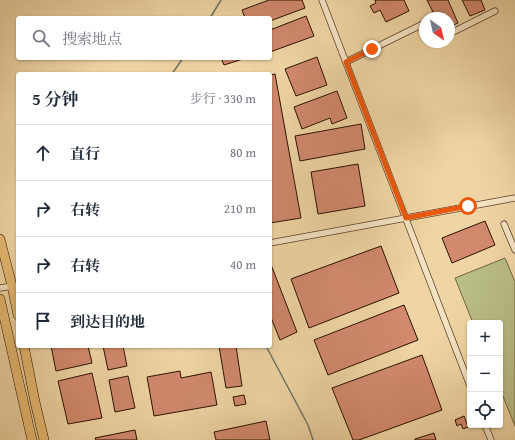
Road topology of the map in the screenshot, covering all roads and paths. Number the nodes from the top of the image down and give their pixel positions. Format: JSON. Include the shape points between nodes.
{"nodes":[{"id":1,"x":322,"y":0,"type":"edge"},
{"id":2,"x":495,"y":11,"type":"dead end"},
{"id":3,"x":419,"y":26,"type":"edge"},
{"id":4,"x":455,"y":31,"type":"edge"},
{"id":5,"x":346,"y":62,"type":"junction"},
{"id":6,"x":515,"y":198,"type":"edge"},
{"id":7,"x":406,"y":218,"type":"junction"},
{"id":8,"x":504,"y":224,"type":"dead end"},
{"id":9,"x":0,"y":239,"type":"edge"},
{"id":10,"x":272,"y":243,"type":"edge"},
{"id":11,"x":515,"y":250,"type":"edge"},
{"id":12,"x":15,"y":286,"type":"edge"},
{"id":13,"x":0,"y":288,"type":"edge"},
{"id":14,"x":0,"y":299,"type":"edge"},
{"id":15,"x":24,"y":348,"type":"edge"},
{"id":16,"x":467,"y":378,"type":"edge"},
{"id":17,"x":486,"y":428,"type":"edge"},
{"id":18,"x":32,"y":440,"type":"edge"},
{"id":19,"x":44,"y":440,"type":"edge"},
{"id":20,"x":491,"y":440,"type":"edge"}],
"edges":[{"from":1,"to":5,"type":"street"},
{"from":2,"to":4,"type":"street"},
{"from":3,"to":5,"type":"street"},
{"from":5,"to":7,"type":"street"},
{"from":6,"to":7,"type":"street"},
{"from":7,"to":10,"type":"street"},
{"from":7,"to":16,"type":"street"},
{"from":8,"to":11,"type":"street"},
{"from":9,"to":12,"type":"main road"},
{"from":12,"to":13,"type":"street"},
{"from":14,"to":18,"type":"main road"},
{"from":15,"to":19,"type":"main road"},
{"from":17,"to":20,"type":"street"}]}
